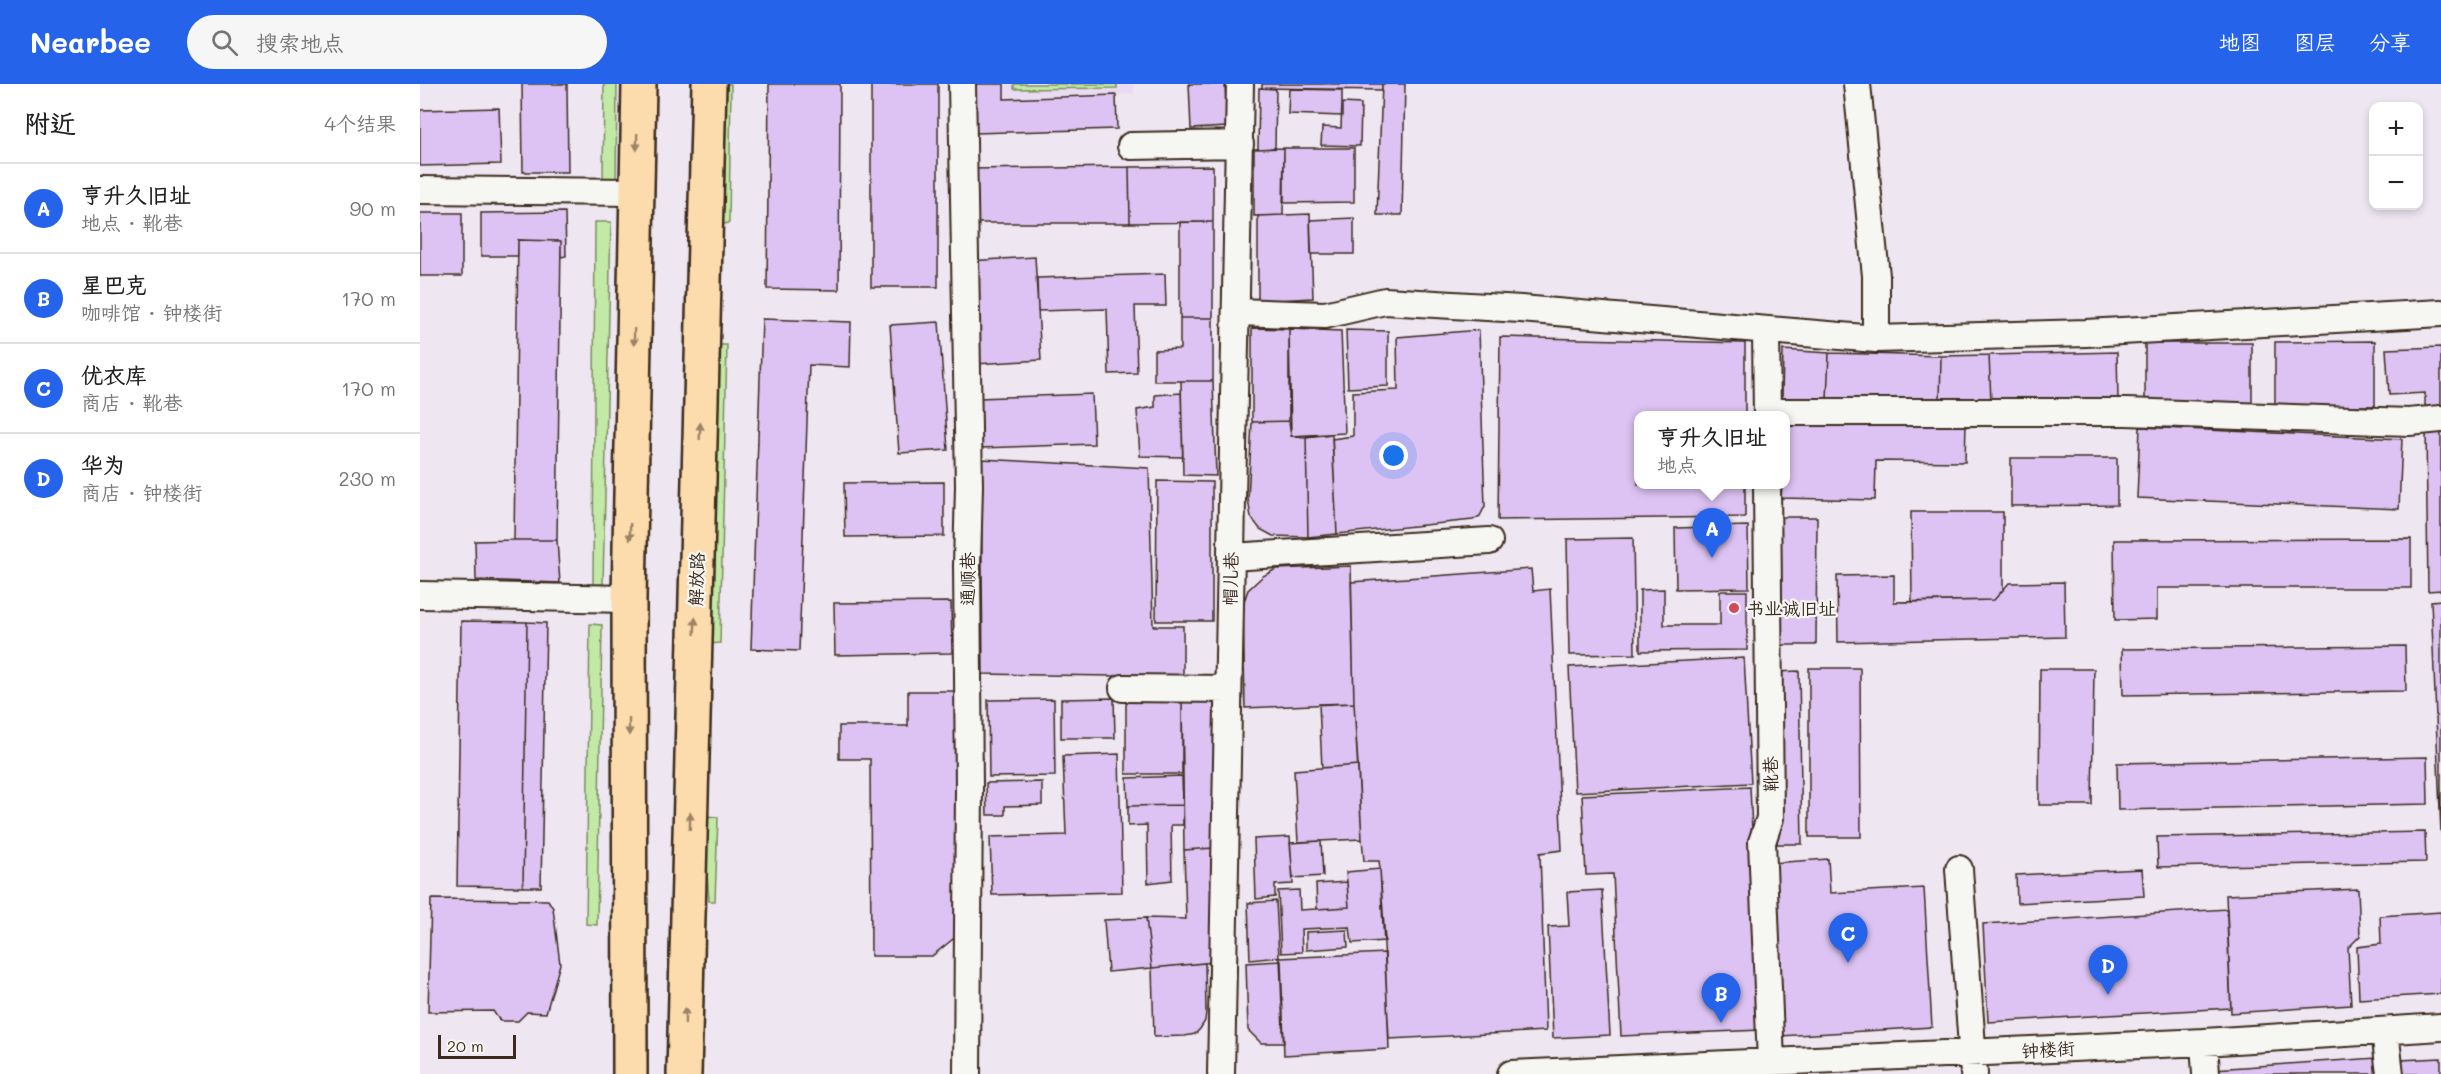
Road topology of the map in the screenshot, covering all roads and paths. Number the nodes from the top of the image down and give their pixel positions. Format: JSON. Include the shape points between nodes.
{"nodes":[{"id":1,"x":639,"y":84,"type":"edge"},
{"id":2,"x":709,"y":84,"type":"edge"},
{"id":3,"x":962,"y":84,"type":"edge"},
{"id":4,"x":1240,"y":84,"type":"edge"},
{"id":5,"x":1857,"y":84,"type":"edge"},
{"id":6,"x":1871,"y":84,"type":"edge"},
{"id":7,"x":1240,"y":144,"type":"junction"},
{"id":8,"x":1131,"y":146,"type":"dead end"},
{"id":9,"x":420,"y":190,"type":"edge"},
{"id":10,"x":636,"y":192,"type":"junction"},
{"id":11,"x":1237,"y":312,"type":"junction"},
{"id":12,"x":2441,"y":313,"type":"edge"},
{"id":13,"x":1766,"y":330,"type":"junction"},
{"id":14,"x":1882,"y":339,"type":"junction"},
{"id":15,"x":1767,"y":411,"type":"edge"},
{"id":16,"x":1790,"y":414,"type":"edge"},
{"id":17,"x":2441,"y":419,"type":"edge"},
{"id":18,"x":1767,"y":489,"type":"edge"},
{"id":19,"x":1489,"y":542,"type":"dead end"},
{"id":20,"x":1231,"y":557,"type":"junction"},
{"id":21,"x":420,"y":595,"type":"edge"},
{"id":22,"x":629,"y":598,"type":"junction"},
{"id":23,"x":1123,"y":688,"type":"dead end"},
{"id":24,"x":1228,"y":689,"type":"junction"},
{"id":25,"x":1959,"y":869,"type":"dead end"},
{"id":26,"x":2441,"y":1027,"type":"edge"},
{"id":27,"x":2385,"y":1030,"type":"junction"},
{"id":28,"x":2204,"y":1042,"type":"junction"},
{"id":29,"x":1771,"y":1062,"type":"junction"},
{"id":30,"x":1973,"y":1063,"type":"edge"},
{"id":31,"x":1806,"y":1067,"type":"edge"},
{"id":32,"x":630,"y":1074,"type":"edge"},
{"id":33,"x":684,"y":1074,"type":"edge"},
{"id":34,"x":967,"y":1074,"type":"edge"},
{"id":35,"x":1221,"y":1074,"type":"edge"},
{"id":36,"x":1511,"y":1074,"type":"edge"},
{"id":37,"x":2206,"y":1074,"type":"edge"},
{"id":38,"x":2390,"y":1074,"type":"edge"}],
"edges":[{"from":1,"to":10,"type":"main road","one_way":true},
{"from":33,"to":2,"type":"main road","name":"解放路","one_way":true},
{"from":3,"to":34,"type":"street","name":"通顺巷","via":[[969,475]]},
{"from":4,"to":7,"type":"street","name":"帽儿巷"},
{"from":5,"to":14,"type":"street"},
{"from":6,"to":14,"type":"street","via":[[1889,274]]},
{"from":7,"to":8,"type":"street"},
{"from":7,"to":11,"type":"street","name":"帽儿巷"},
{"from":9,"to":10,"type":"street"},
{"from":10,"to":22,"type":"main road","one_way":true},
{"from":11,"to":13,"type":"street","via":[[1325,315],[1385,301]]},
{"from":11,"to":20,"type":"street","name":"帽儿巷"},
{"from":12,"to":14,"type":"street","via":[[2086,333]]},
{"from":13,"to":14,"type":"street"},
{"from":13,"to":15,"type":"street"},
{"from":16,"to":17,"type":"street","via":[[2126,412],[2409,422]]},
{"from":18,"to":29,"type":"street","name":"靴巷","via":[[1770,818],[1762,842]]},
{"from":19,"to":20,"type":"street"},
{"from":20,"to":24,"type":"street","name":"帽儿巷"},
{"from":21,"to":22,"type":"street"},
{"from":22,"to":32,"type":"main road","one_way":true},
{"from":23,"to":24,"type":"street"},
{"from":24,"to":35,"type":"street","name":"帽儿巷"},
{"from":25,"to":30,"type":"street"},
{"from":26,"to":27,"type":"street","name":"钟楼街"},
{"from":27,"to":28,"type":"street","name":"钟楼街"},
{"from":27,"to":38,"type":"street"},
{"from":28,"to":30,"type":"street","name":"钟楼街"},
{"from":28,"to":37,"type":"street"},
{"from":29,"to":31,"type":"street","name":"钟楼街"},
{"from":29,"to":36,"type":"street","name":"钟楼街"},
{"from":30,"to":31,"type":"street","name":"钟楼街"}]}
